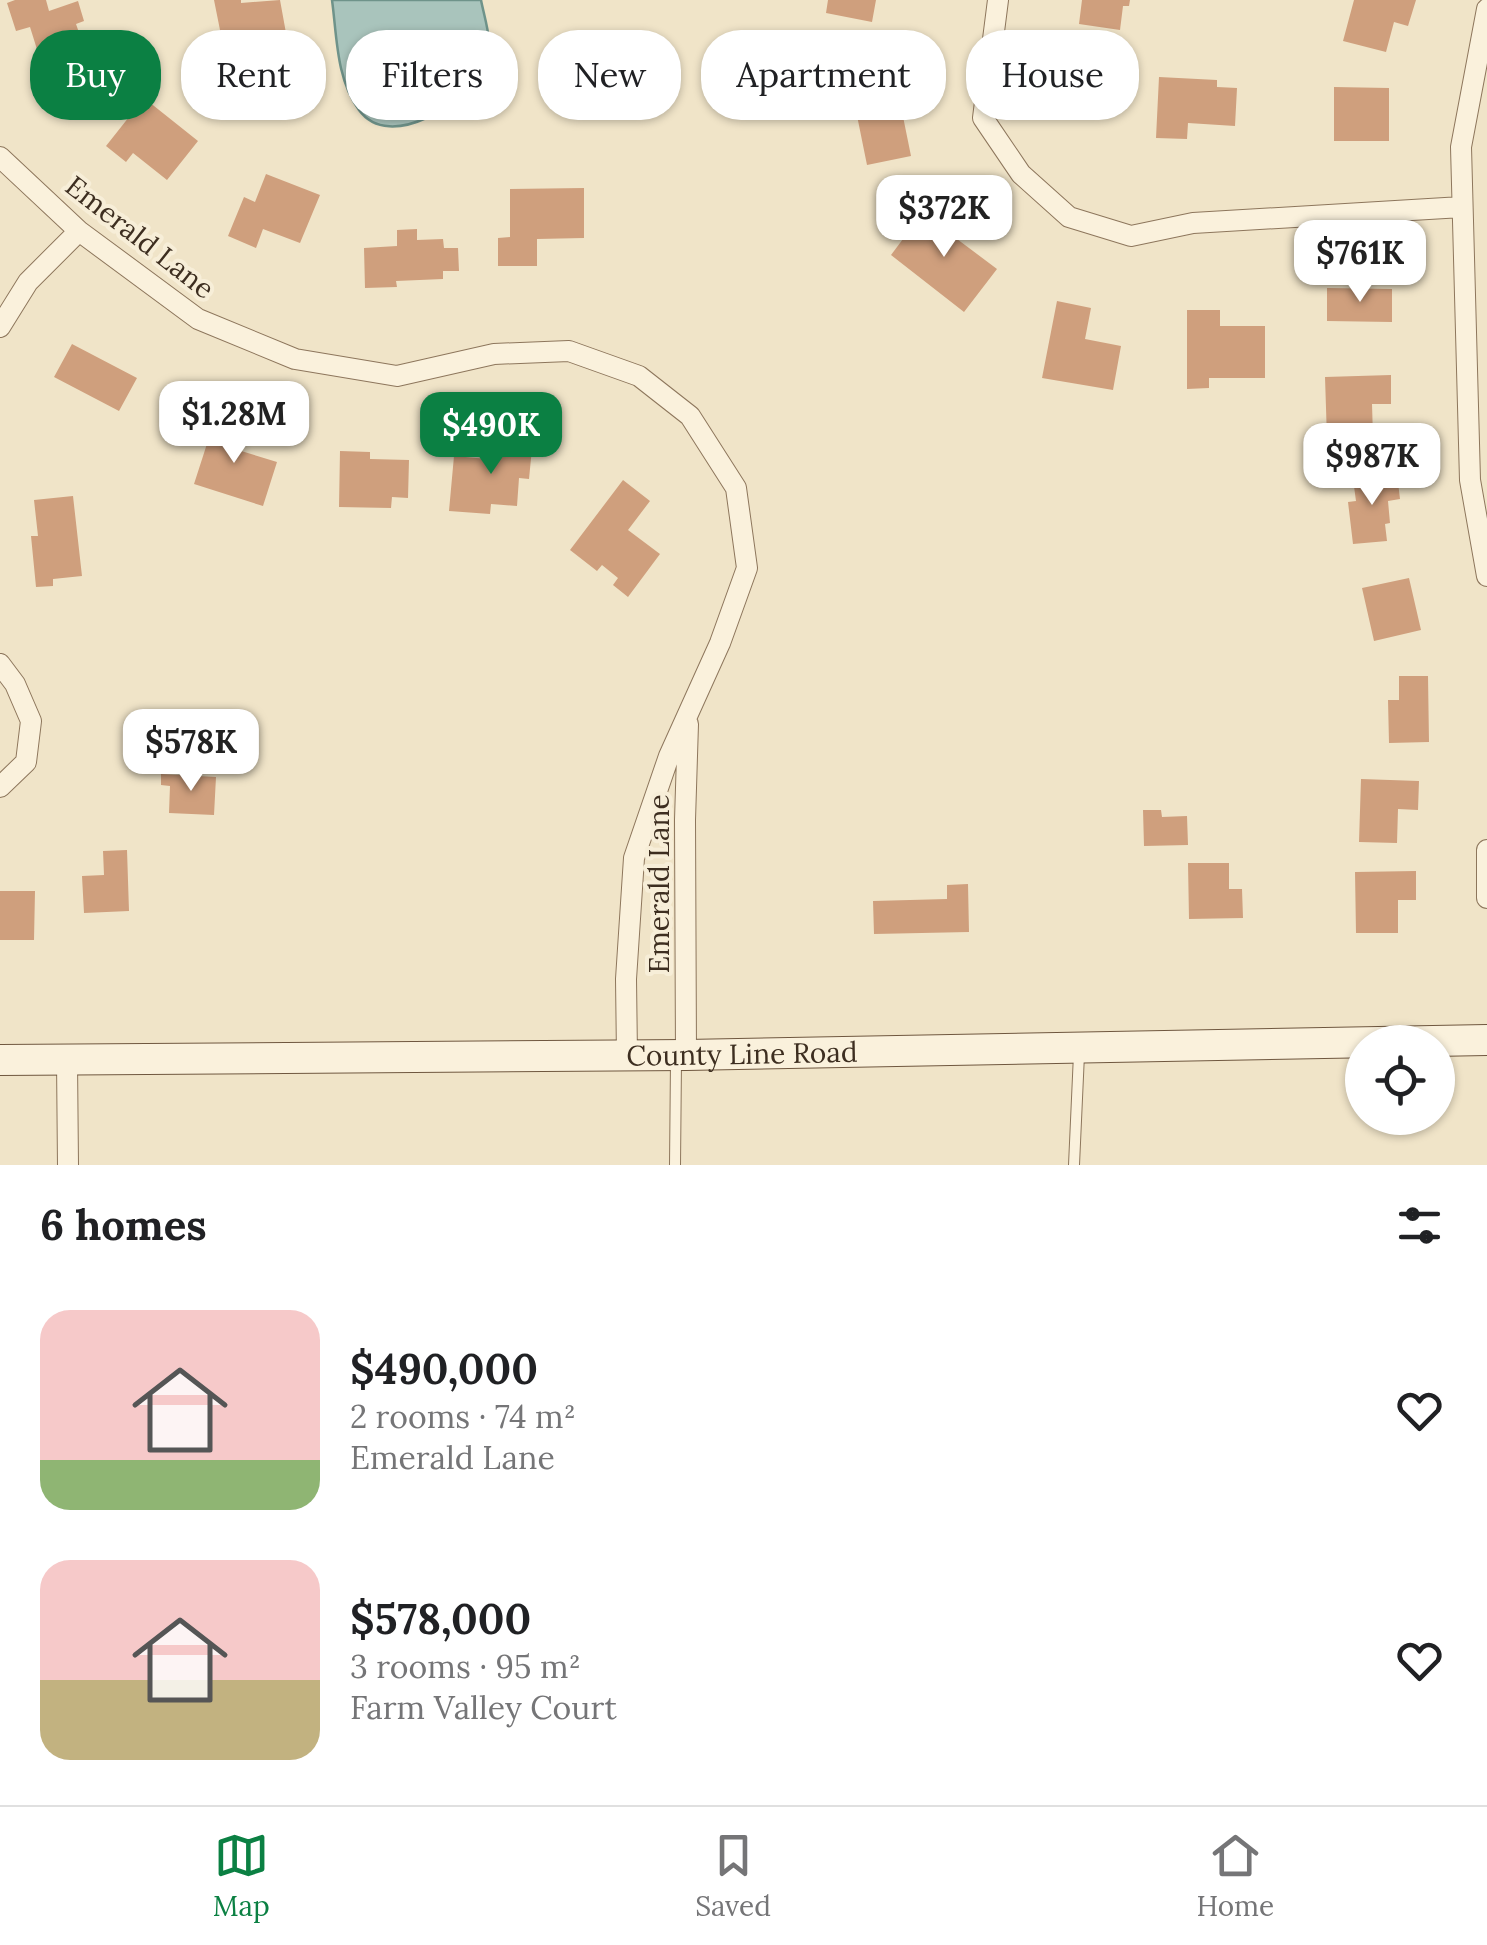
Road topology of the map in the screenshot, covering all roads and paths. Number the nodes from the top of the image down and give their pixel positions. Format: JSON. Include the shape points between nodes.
{"nodes":[{"id":1,"x":998,"y":0,"type":"edge"},
{"id":2,"x":1487,"y":9,"type":"edge"},
{"id":3,"x":0,"y":158,"type":"edge"},
{"id":4,"x":1462,"y":207,"type":"junction"},
{"id":5,"x":80,"y":231,"type":"junction"},
{"id":6,"x":0,"y":327,"type":"edge"},
{"id":7,"x":1487,"y":576,"type":"edge"},
{"id":8,"x":0,"y":664,"type":"edge"},
{"id":9,"x":688,"y":712,"type":"junction"},
{"id":10,"x":0,"y":787,"type":"edge"},
{"id":11,"x":1487,"y":850,"type":"edge"},
{"id":12,"x":1487,"y":898,"type":"edge"},
{"id":13,"x":1487,"y":1040,"type":"edge"},
{"id":14,"x":1080,"y":1048,"type":"junction"},
{"id":15,"x":681,"y":1055,"type":"junction"},
{"id":16,"x":626,"y":1056,"type":"junction"},
{"id":17,"x":0,"y":1060,"type":"edge"},
{"id":18,"x":67,"y":1061,"type":"junction"},
{"id":19,"x":68,"y":1165,"type":"edge"},
{"id":20,"x":675,"y":1165,"type":"edge"},
{"id":21,"x":1074,"y":1165,"type":"edge"}],
"edges":[{"from":1,"to":4,"type":"street","via":[[983,118],[1021,174],[1070,217],[1131,236],[1193,223]]},
{"from":2,"to":4,"type":"street","via":[[1461,147]]},
{"from":3,"to":5,"type":"street","name":"Emerald Lane"},
{"from":4,"to":7,"type":"street","via":[[1470,480]]},
{"from":5,"to":6,"type":"street","via":[[28,282]]},
{"from":5,"to":9,"type":"street","name":"Emerald Lane","via":[[198,319],[295,360],[397,376],[494,354],[569,351],[639,376],[678,406],[736,488],[747,568]]},
{"from":8,"to":10,"type":"street","via":[[31,721],[26,762]]},
{"from":9,"to":15,"type":"street","name":"Emerald Lane"},
{"from":9,"to":16,"type":"street","name":"Emerald Lane","via":[[634,858]]},
{"from":11,"to":12,"type":"street"},
{"from":13,"to":14,"type":"main road","name":"County Line Road"},
{"from":14,"to":15,"type":"main road","name":"County Line Road"},
{"from":14,"to":21,"type":"lane"},
{"from":15,"to":16,"type":"main road","name":"County Line Road"},
{"from":15,"to":20,"type":"lane"},
{"from":16,"to":18,"type":"main road","name":"County Line Road"},
{"from":17,"to":18,"type":"main road","name":"County Line Road"},
{"from":18,"to":19,"type":"street"}]}
